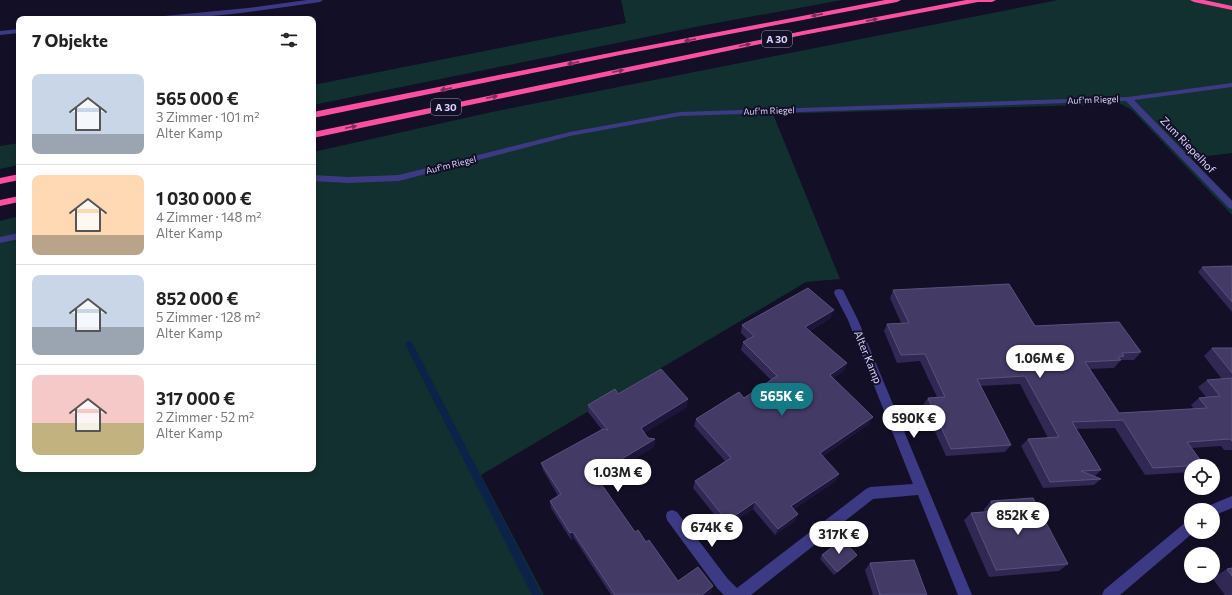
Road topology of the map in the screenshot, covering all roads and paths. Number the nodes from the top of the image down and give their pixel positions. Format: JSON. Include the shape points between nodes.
{"nodes":[{"id":1,"x":320,"y":0,"type":"edge"},
{"id":2,"x":897,"y":0,"type":"edge"},
{"id":3,"x":977,"y":0,"type":"edge"},
{"id":4,"x":992,"y":0,"type":"edge"},
{"id":5,"x":1194,"y":0,"type":"edge"},
{"id":6,"x":1232,"y":8,"type":"edge"},
{"id":7,"x":185,"y":16,"type":"edge"},
{"id":8,"x":16,"y":31,"type":"edge"},
{"id":9,"x":0,"y":33,"type":"edge"},
{"id":10,"x":1232,"y":85,"type":"edge"},
{"id":11,"x":1128,"y":99,"type":"junction"},
{"id":12,"x":316,"y":114,"type":"edge"},
{"id":13,"x":316,"y":134,"type":"edge"},
{"id":14,"x":16,"y":178,"type":"edge"},
{"id":15,"x":316,"y":178,"type":"edge"},
{"id":16,"x":0,"y":181,"type":"edge"},
{"id":17,"x":16,"y":200,"type":"edge"},
{"id":18,"x":0,"y":203,"type":"edge"},
{"id":19,"x":1232,"y":206,"type":"edge"},
{"id":20,"x":16,"y":237,"type":"edge"},
{"id":21,"x":0,"y":240,"type":"edge"},
{"id":22,"x":839,"y":293,"type":"dead end"},
{"id":23,"x":922,"y":489,"type":"junction"},
{"id":24,"x":1232,"y":502,"type":"edge"},
{"id":25,"x":1220,"y":507,"type":"edge"},
{"id":26,"x":672,"y":516,"type":"dead end"},
{"id":27,"x":1184,"y":532,"type":"edge"},
{"id":28,"x":734,"y":595,"type":"edge"},
{"id":29,"x":740,"y":595,"type":"edge"},
{"id":30,"x":965,"y":595,"type":"edge"},
{"id":31,"x":1109,"y":595,"type":"edge"}],
"edges":[{"from":1,"to":7,"type":"street"},
{"from":2,"to":12,"type":"highway","number":"A 30","one_way":true},
{"from":3,"to":4,"type":"highway"},
{"from":13,"to":3,"type":"highway","number":"A 30","one_way":true},
{"from":5,"to":6,"type":"highway"},
{"from":8,"to":9,"type":"street"},
{"from":10,"to":11,"type":"street","name":"Auf'm Riegel"},
{"from":11,"to":15,"type":"street","name":"Auf'm Riegel","via":[[680,114],[570,134],[399,178]]},
{"from":11,"to":19,"type":"street","name":"Zum Riepelhof"},
{"from":14,"to":16,"type":"highway"},
{"from":17,"to":18,"type":"highway"},
{"from":20,"to":21,"type":"street"},
{"from":22,"to":23,"type":"street","name":"Alter Kamp","via":[[853,320]]},
{"from":23,"to":29,"type":"street","via":[[870,493]]},
{"from":23,"to":30,"type":"street","name":"Alter Kamp"},
{"from":24,"to":25,"type":"street"},
{"from":26,"to":28,"type":"street","via":[[722,583]]},
{"from":27,"to":31,"type":"street"}]}
